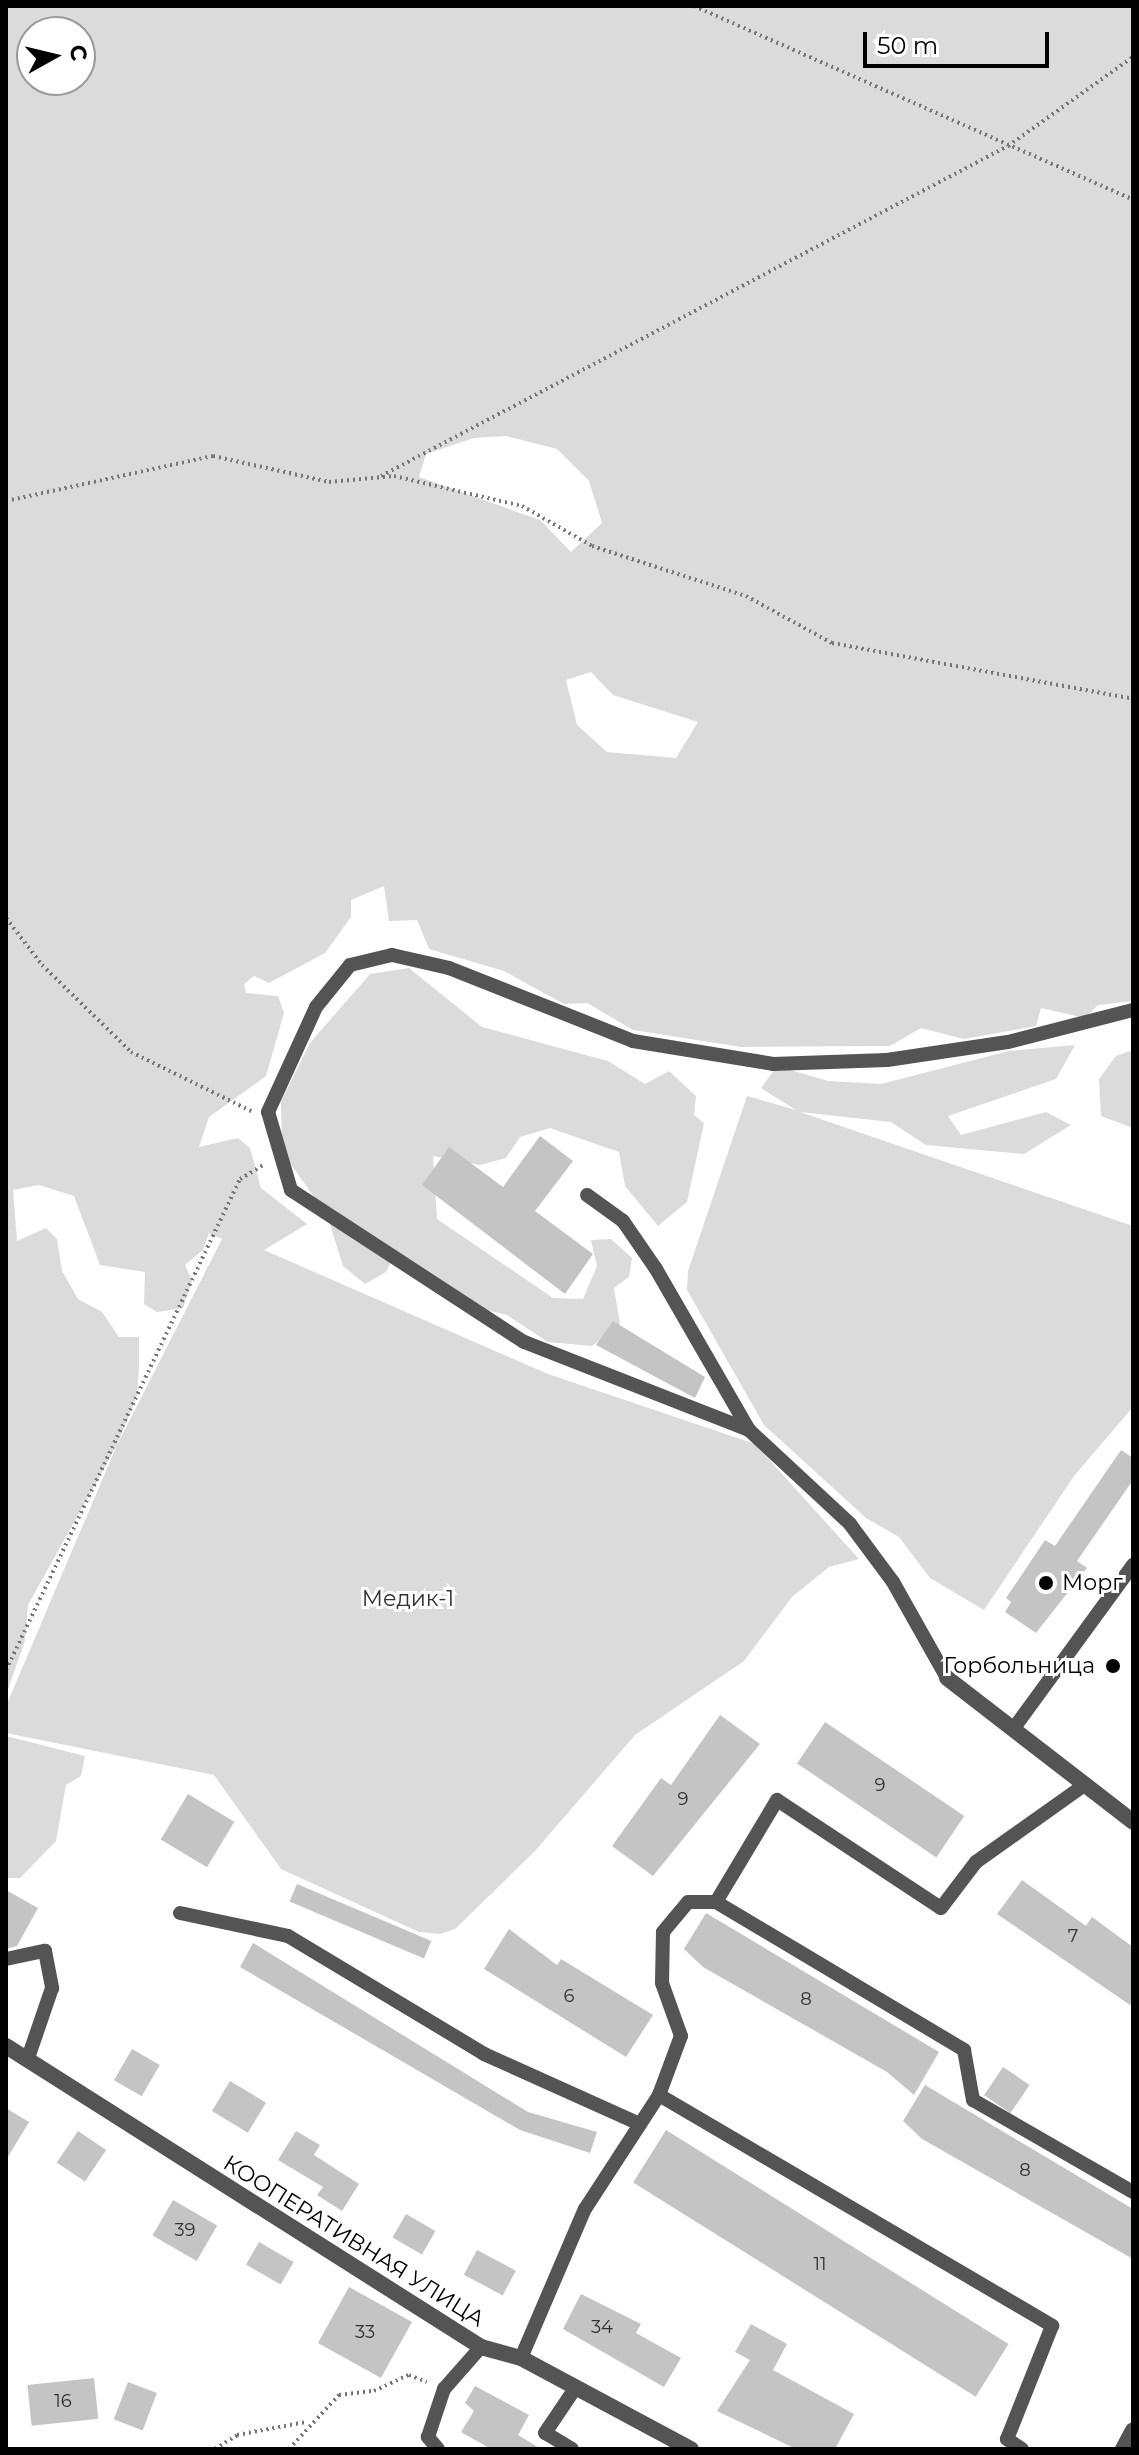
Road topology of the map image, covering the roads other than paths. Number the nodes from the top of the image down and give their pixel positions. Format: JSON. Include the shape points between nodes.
{"nodes":[{"id":1,"x":1133,"y":1010,"type":"edge"},
{"id":2,"x":587,"y":1195,"type":"dead end"},
{"id":3,"x":749,"y":1430,"type":"junction"},
{"id":4,"x":1133,"y":1565,"type":"edge"},
{"id":5,"x":947,"y":1678,"type":"joint"},
{"id":6,"x":1014,"y":1728,"type":"junction"},
{"id":7,"x":1083,"y":1786,"type":"junction"},
{"id":8,"x":1133,"y":1822,"type":"edge"},
{"id":9,"x":716,"y":1902,"type":"junction"},
{"id":10,"x":180,"y":1913,"type":"dead end"},
{"id":11,"x":6,"y":1959,"type":"edge"},
{"id":12,"x":6,"y":2046,"type":"edge"},
{"id":13,"x":28,"y":2058,"type":"junction"},
{"id":14,"x":659,"y":2095,"type":"junction"},
{"id":15,"x":640,"y":2124,"type":"junction"},
{"id":16,"x":1133,"y":2192,"type":"edge"},
{"id":17,"x":481,"y":2347,"type":"junction"},
{"id":18,"x":521,"y":2358,"type":"junction"},
{"id":19,"x":576,"y":2387,"type":"junction"},
{"id":20,"x":1133,"y":2430,"type":"edge"},
{"id":21,"x":438,"y":2449,"type":"edge"},
{"id":22,"x":572,"y":2449,"type":"edge"},
{"id":23,"x":691,"y":2449,"type":"edge"},
{"id":24,"x":1022,"y":2449,"type":"edge"},
{"id":25,"x":1123,"y":2449,"type":"edge"}],
"edges":[{"from":1,"to":3,"type":"lane","via":[[1008,1042],[887,1060],[773,1064],[633,1041],[449,968],[392,955],[350,965],[316,1007],[268,1112],[291,1190],[524,1342]]},
{"from":2,"to":3,"type":"lane","via":[[623,1221]]},
{"from":3,"to":5,"type":"lane","via":[[850,1524],[893,1582]]},
{"from":4,"to":6,"type":"lane"},
{"from":5,"to":6,"type":"street"},
{"from":6,"to":7,"type":"street"},
{"from":7,"to":8,"type":"street"},
{"from":7,"to":9,"type":"lane","via":[[976,1862],[941,1908],[777,1800]]},
{"from":9,"to":14,"type":"lane","via":[[688,1902],[663,1932],[662,1983],[681,2036]]},
{"from":9,"to":16,"type":"lane","via":[[964,2050],[973,2100]]},
{"from":10,"to":15,"type":"lane","via":[[288,1936],[484,2054]]},
{"from":11,"to":13,"type":"lane","via":[[45,1951],[52,1988]]},
{"from":12,"to":13,"type":"street","name":"КООПЕРАТИВНАЯ УЛИЦА"},
{"from":13,"to":17,"type":"street","name":"КООПЕРАТИВНАЯ УЛИЦА"},
{"from":14,"to":15,"type":"lane"},
{"from":14,"to":24,"type":"lane","via":[[1052,2326],[1007,2439]]},
{"from":15,"to":18,"type":"lane","via":[[585,2209]]},
{"from":17,"to":18,"type":"street","name":"КООПЕРАТИВНАЯ УЛИЦА"},
{"from":17,"to":21,"type":"lane","via":[[444,2389],[428,2437]]},
{"from":18,"to":19,"type":"street","name":"КООПЕРАТИВНАЯ УЛИЦА"},
{"from":19,"to":22,"type":"lane","via":[[545,2433]]},
{"from":19,"to":23,"type":"street","name":"КООПЕРАТИВНАЯ УЛИЦА"},
{"from":20,"to":25,"type":"street"}]}
